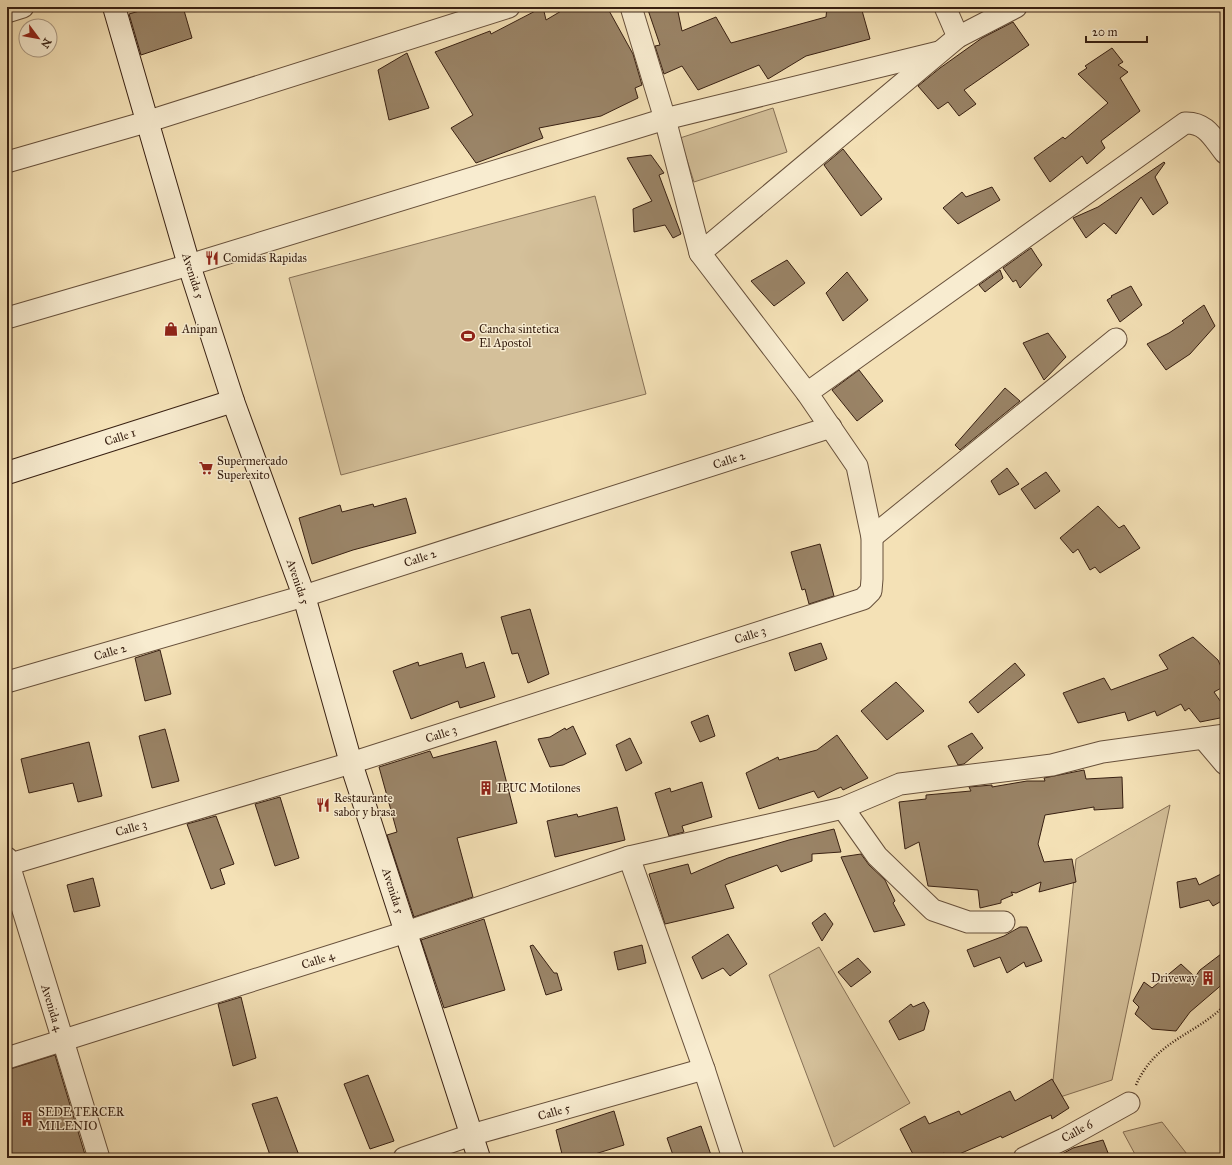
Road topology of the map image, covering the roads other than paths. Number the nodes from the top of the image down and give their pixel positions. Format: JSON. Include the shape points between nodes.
{"nodes":[{"id":1,"x":23,"y":7,"type":"edge"},
{"id":2,"x":114,"y":7,"type":"edge"},
{"id":3,"x":509,"y":7,"type":"edge"},
{"id":4,"x":631,"y":7,"type":"edge"},
{"id":5,"x":945,"y":7,"type":"edge"},
{"id":6,"x":1016,"y":7,"type":"edge"},
{"id":7,"x":7,"y":12,"type":"edge"},
{"id":8,"x":958,"y":36,"type":"junction"},
{"id":9,"x":939,"y":52,"type":"junction"},
{"id":10,"x":665,"y":119,"type":"junction"},
{"id":11,"x":146,"y":122,"type":"junction"},
{"id":12,"x":1225,"y":153,"type":"edge"},
{"id":13,"x":7,"y":162,"type":"edge"},
{"id":14,"x":700,"y":253,"type":"junction"},
{"id":15,"x":189,"y":265,"type":"junction"},
{"id":16,"x":7,"y":318,"type":"edge"},
{"id":17,"x":1116,"y":339,"type":"dead end"},
{"id":18,"x":807,"y":393,"type":"junction"},
{"id":19,"x":233,"y":401,"type":"junction"},
{"id":20,"x":831,"y":427,"type":"junction"},
{"id":21,"x":7,"y":473,"type":"edge"},
{"id":22,"x":872,"y":537,"type":"junction"},
{"id":23,"x":304,"y":596,"type":"junction"},
{"id":24,"x":7,"y":682,"type":"edge"},
{"id":25,"x":1225,"y":735,"type":"edge"},
{"id":26,"x":1204,"y":738,"type":"junction"},
{"id":27,"x":351,"y":763,"type":"junction"},
{"id":28,"x":1225,"y":764,"type":"edge"},
{"id":29,"x":843,"y":808,"type":"junction"},
{"id":30,"x":629,"y":857,"type":"junction"},
{"id":31,"x":8,"y":862,"type":"edge"},
{"id":32,"x":1004,"y":922,"type":"dead end"},
{"id":33,"x":406,"y":932,"type":"junction"},
{"id":34,"x":62,"y":1042,"type":"junction"},
{"id":35,"x":7,"y":1058,"type":"edge"},
{"id":36,"x":704,"y":1069,"type":"junction"},
{"id":37,"x":1129,"y":1103,"type":"road end"},
{"id":38,"x":471,"y":1135,"type":"junction"},
{"id":39,"x":99,"y":1158,"type":"edge"},
{"id":40,"x":404,"y":1158,"type":"edge"},
{"id":41,"x":479,"y":1158,"type":"edge"},
{"id":42,"x":733,"y":1158,"type":"edge"},
{"id":43,"x":1024,"y":1158,"type":"edge"}],
"edges":[{"from":1,"to":7,"type":"street"},
{"from":2,"to":11,"type":"street","name":"Avenida 5"},
{"from":3,"to":11,"type":"street"},
{"from":4,"to":10,"type":"street"},
{"from":5,"to":8,"type":"street"},
{"from":6,"to":8,"type":"street"},
{"from":8,"to":9,"type":"street"},
{"from":9,"to":10,"type":"street"},
{"from":9,"to":14,"type":"street"},
{"from":10,"to":14,"type":"street"},
{"from":10,"to":15,"type":"street"},
{"from":11,"to":13,"type":"street"},
{"from":11,"to":15,"type":"street","name":"Avenida 5"},
{"from":12,"to":18,"type":"street","via":[[1206,129],[1196,123],[1185,123]]},
{"from":14,"to":18,"type":"street"},
{"from":15,"to":16,"type":"street"},
{"from":15,"to":19,"type":"street","name":"Avenida 5"},
{"from":17,"to":22,"type":"street"},
{"from":18,"to":20,"type":"street"},
{"from":19,"to":21,"type":"street","name":"Calle 1"},
{"from":19,"to":23,"type":"street","name":"Avenida 5"},
{"from":20,"to":22,"type":"street","via":[[857,466]]},
{"from":20,"to":23,"type":"street","name":"Calle 2"},
{"from":22,"to":27,"type":"street","name":"Calle 3","via":[[871,592],[863,599]]},
{"from":23,"to":24,"type":"street","name":"Calle 2"},
{"from":23,"to":27,"type":"street","name":"Avenida 5"},
{"from":25,"to":26,"type":"street","name":"Calle 4"},
{"from":26,"to":28,"type":"street"},
{"from":26,"to":29,"type":"street","name":"Calle 4","via":[[1102,752],[1044,766],[900,784]]},
{"from":27,"to":31,"type":"street","name":"Calle 3"},
{"from":27,"to":33,"type":"street","name":"Avenida 5"},
{"from":29,"to":30,"type":"street","name":"Calle 4"},
{"from":29,"to":32,"type":"street","via":[[877,856],[933,910],[968,922]]},
{"from":30,"to":33,"type":"street","name":"Calle 4"},
{"from":30,"to":36,"type":"street"},
{"from":31,"to":34,"type":"street","name":"Avenida 4"},
{"from":33,"to":34,"type":"street","name":"Calle 4"},
{"from":33,"to":38,"type":"street","name":"Avenida 5"},
{"from":34,"to":35,"type":"street","name":"Calle 4"},
{"from":34,"to":39,"type":"street","name":"Avenida 4"},
{"from":36,"to":38,"type":"street","name":"Calle 5"},
{"from":36,"to":42,"type":"street"},
{"from":37,"to":43,"type":"street","name":"Calle 6"},
{"from":38,"to":40,"type":"street","name":"Calle 5"},
{"from":38,"to":41,"type":"street","name":"Avenida 5"}]}
